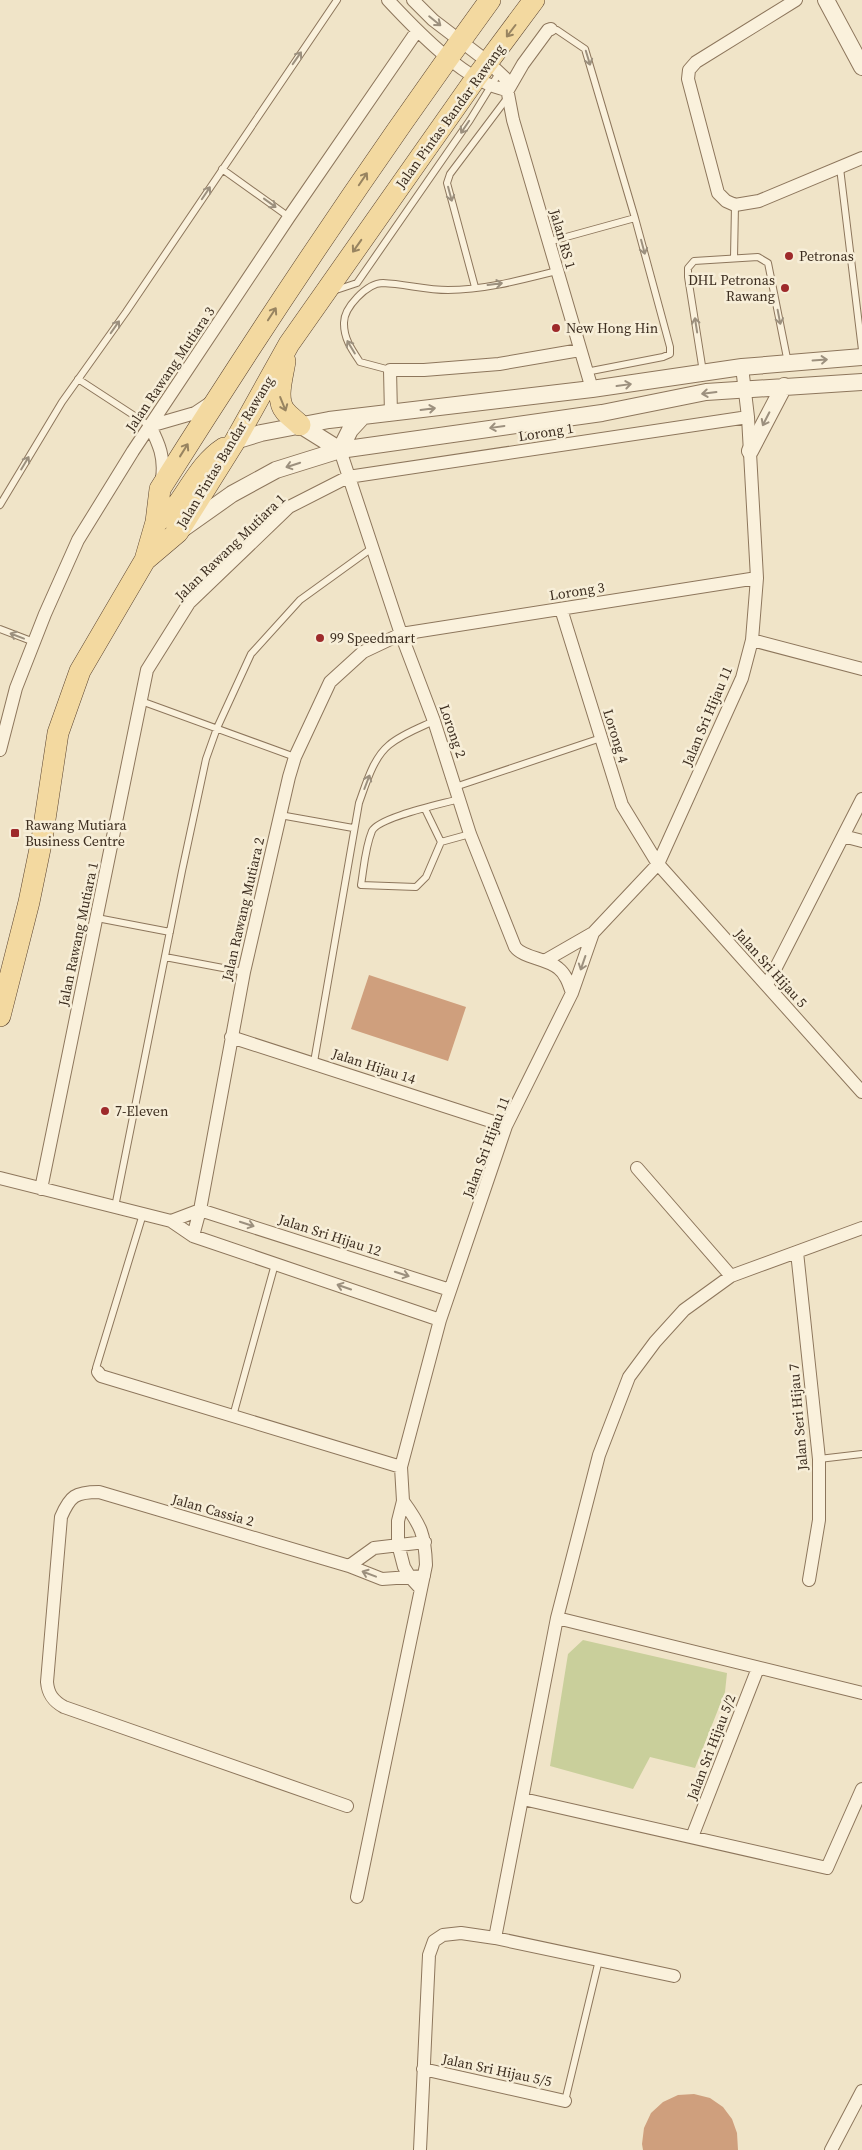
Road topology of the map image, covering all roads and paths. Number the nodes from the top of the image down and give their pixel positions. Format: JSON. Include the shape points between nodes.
{"nodes":[{"id":1,"x":337,"y":0,"type":"edge"},
{"id":2,"x":388,"y":0,"type":"edge"},
{"id":3,"x":413,"y":0,"type":"edge"},
{"id":4,"x":490,"y":0,"type":"edge"},
{"id":5,"x":534,"y":0,"type":"edge"},
{"id":6,"x":796,"y":0,"type":"edge"},
{"id":7,"x":826,"y":0,"type":"edge"},
{"id":8,"x":551,"y":29,"type":"joint"},
{"id":9,"x":417,"y":31,"type":"junction"},
{"id":10,"x":454,"y":49,"type":"junction"},
{"id":11,"x":862,"y":67,"type":"edge"},
{"id":12,"x":489,"y":74,"type":"junction"},
{"id":13,"x":508,"y":93,"type":"junction"},
{"id":14,"x":862,"y":158,"type":"edge"},
{"id":15,"x":840,"y":168,"type":"junction"},
{"id":16,"x":222,"y":169,"type":"junction"},
{"id":17,"x":736,"y":205,"type":"junction"},
{"id":18,"x":289,"y":217,"type":"junction"},
{"id":19,"x":635,"y":218,"type":"junction"},
{"id":20,"x":548,"y":242,"type":"junction"},
{"id":21,"x":734,"y":258,"type":"junction"},
{"id":22,"x":557,"y":271,"type":"junction"},
{"id":23,"x":474,"y":287,"type":"junction"},
{"id":24,"x":289,"y":344,"type":"junction"},
{"id":25,"x":580,"y":350,"type":"junction"},
{"id":26,"x":862,"y":350,"type":"edge"},
{"id":27,"x":862,"y":357,"type":"edge"},
{"id":28,"x":788,"y":363,"type":"junction"},
{"id":29,"x":742,"y":367,"type":"junction"},
{"id":30,"x":390,"y":370,"type":"junction"},
{"id":31,"x":586,"y":372,"type":"junction"},
{"id":32,"x":704,"y":373,"type":"junction"},
{"id":33,"x":78,"y":379,"type":"junction"},
{"id":34,"x":862,"y":382,"type":"edge"},
{"id":35,"x":784,"y":386,"type":"junction"},
{"id":36,"x":592,"y":389,"type":"junction"},
{"id":37,"x":745,"y":389,"type":"junction"},
{"id":38,"x":218,"y":397,"type":"junction"},
{"id":39,"x":391,"y":414,"type":"junction"},
{"id":40,"x":362,"y":417,"type":"junction"},
{"id":41,"x":748,"y":417,"type":"junction"},
{"id":42,"x":300,"y":425,"type":"junction"},
{"id":43,"x":150,"y":426,"type":"junction"},
{"id":44,"x":235,"y":441,"type":"junction"},
{"id":45,"x":340,"y":450,"type":"junction"},
{"id":46,"x":750,"y":452,"type":"junction"},
{"id":47,"x":348,"y":477,"type":"junction"},
{"id":48,"x":160,"y":488,"type":"junction"},
{"id":49,"x":0,"y":505,"type":"edge"},
{"id":50,"x":156,"y":522,"type":"junction"},
{"id":51,"x":178,"y":532,"type":"junction"},
{"id":52,"x":372,"y":548,"type":"junction"},
{"id":53,"x":145,"y":560,"type":"junction"},
{"id":54,"x":757,"y":578,"type":"junction"},
{"id":55,"x":561,"y":609,"type":"junction"},
{"id":56,"x":0,"y":629,"type":"edge"},
{"id":57,"x":401,"y":634,"type":"junction"},
{"id":58,"x":752,"y":640,"type":"junction"},
{"id":59,"x":34,"y":642,"type":"junction"},
{"id":60,"x":862,"y":669,"type":"edge"},
{"id":61,"x":141,"y":701,"type":"junction"},
{"id":62,"x":434,"y":721,"type":"junction"},
{"id":63,"x":216,"y":728,"type":"junction"},
{"id":64,"x":601,"y":738,"type":"junction"},
{"id":65,"x":0,"y":750,"type":"edge"},
{"id":66,"x":295,"y":757,"type":"junction"},
{"id":67,"x":457,"y":793,"type":"junction"},
{"id":68,"x":862,"y":799,"type":"edge"},
{"id":69,"x":425,"y":809,"type":"junction"},
{"id":70,"x":280,"y":815,"type":"junction"},
{"id":71,"x":353,"y":828,"type":"junction"},
{"id":72,"x":470,"y":834,"type":"junction"},
{"id":73,"x":843,"y":836,"type":"junction"},
{"id":74,"x":862,"y":841,"type":"edge"},
{"id":75,"x":441,"y":842,"type":"junction"},
{"id":76,"x":658,"y":864,"type":"junction"},
{"id":77,"x":97,"y":918,"type":"junction"},
{"id":78,"x":170,"y":932,"type":"junction"},
{"id":79,"x":593,"y":933,"type":"junction"},
{"id":80,"x":165,"y":957,"type":"junction"},
{"id":81,"x":546,"y":960,"type":"junction"},
{"id":82,"x":244,"y":972,"type":"junction"},
{"id":83,"x":767,"y":985,"type":"junction"},
{"id":84,"x":572,"y":993,"type":"junction"},
{"id":85,"x":0,"y":1016,"type":"edge"},
{"id":86,"x":231,"y":1036,"type":"junction"},
{"id":87,"x":314,"y":1062,"type":"junction"},
{"id":88,"x":862,"y":1092,"type":"edge"},
{"id":89,"x":506,"y":1126,"type":"junction"},
{"id":90,"x":637,"y":1168,"type":"dead end"},
{"id":91,"x":0,"y":1178,"type":"edge"},
{"id":92,"x":41,"y":1189,"type":"junction"},
{"id":93,"x":115,"y":1207,"type":"junction"},
{"id":94,"x":200,"y":1210,"type":"junction"},
{"id":95,"x":143,"y":1214,"type":"junction"},
{"id":96,"x":171,"y":1221,"type":"junction"},
{"id":97,"x":862,"y":1228,"type":"edge"},
{"id":98,"x":193,"y":1236,"type":"junction"},
{"id":99,"x":797,"y":1252,"type":"junction"},
{"id":100,"x":276,"y":1264,"type":"junction"},
{"id":101,"x":731,"y":1276,"type":"junction"},
{"id":102,"x":450,"y":1290,"type":"junction"},
{"id":103,"x":440,"y":1320,"type":"junction"},
{"id":104,"x":98,"y":1372,"type":"joint"},
{"id":105,"x":233,"y":1416,"type":"junction"},
{"id":106,"x":862,"y":1454,"type":"edge"},
{"id":107,"x":819,"y":1459,"type":"junction"},
{"id":108,"x":401,"y":1467,"type":"junction"},
{"id":109,"x":403,"y":1501,"type":"junction"},
{"id":110,"x":425,"y":1542,"type":"junction"},
{"id":111,"x":398,"y":1544,"type":"junction"},
{"id":112,"x":350,"y":1566,"type":"junction"},
{"id":113,"x":410,"y":1577,"type":"junction"},
{"id":114,"x":809,"y":1580,"type":"dead end"},
{"id":115,"x":422,"y":1582,"type":"junction"},
{"id":116,"x":558,"y":1618,"type":"junction"},
{"id":117,"x":758,"y":1668,"type":"junction"},
{"id":118,"x":862,"y":1693,"type":"edge"},
{"id":119,"x":862,"y":1790,"type":"edge"},
{"id":120,"x":523,"y":1799,"type":"junction"},
{"id":121,"x":348,"y":1806,"type":"dead end"},
{"id":122,"x":692,"y":1837,"type":"junction"},
{"id":123,"x":356,"y":1897,"type":"dead end"},
{"id":124,"x":495,"y":1938,"type":"junction"},
{"id":125,"x":600,"y":1960,"type":"junction"},
{"id":126,"x":674,"y":1976,"type":"dead end"},
{"id":127,"x":423,"y":2069,"type":"junction"},
{"id":128,"x":862,"y":2091,"type":"edge"},
{"id":129,"x":565,"y":2101,"type":"joint"},
{"id":130,"x":420,"y":2150,"type":"edge"},
{"id":131,"x":831,"y":2150,"type":"edge"}],
"edges":[{"from":16,"to":1,"type":"lane","one_way":true},
{"from":2,"to":9,"type":"street"},
{"from":3,"to":10,"type":"street","one_way":true,"via":[[433,20]]},
{"from":4,"to":10,"type":"main road","name":"Jalan Pintas Bandar Rawang"},
{"from":5,"to":12,"type":"main road","name":"Jalan Pintas Bandar Rawang","one_way":true},
{"from":6,"to":17,"type":"street","via":[[696,62],[689,70],[688,79],[718,193]]},
{"from":7,"to":11,"type":"street"},
{"from":8,"to":13,"type":"street","via":[[523,64]]},
{"from":8,"to":19,"type":"lane","one_way":true,"via":[[585,49]]},
{"from":9,"to":10,"type":"street"},
{"from":9,"to":18,"type":"street","name":"Jalan Rawang Mutiara 3"},
{"from":10,"to":12,"type":"street"},
{"from":10,"to":12,"type":"street"},
{"from":38,"to":10,"type":"main road","name":"Jalan Pintas Bandar Rawang","one_way":true},
{"from":12,"to":13,"type":"street","name":"Jalan RS 1","via":[[504,78]]},
{"from":12,"to":24,"type":"main road","name":"Jalan Pintas Bandar Rawang","one_way":true},
{"from":13,"to":20,"type":"street","name":"Jalan RS 1"},
{"from":13,"to":23,"type":"lane","one_way":true,"via":[[450,174],[447,183]]},
{"from":14,"to":15,"type":"street"},
{"from":15,"to":17,"type":"street","via":[[758,201]]},
{"from":15,"to":26,"type":"lane"},
{"from":16,"to":18,"type":"lane","one_way":true},
{"from":33,"to":16,"type":"lane","one_way":true},
{"from":17,"to":21,"type":"lane"},
{"from":18,"to":43,"type":"street","name":"Jalan Rawang Mutiara 3"},
{"from":19,"to":20,"type":"lane"},
{"from":19,"to":31,"type":"lane","one_way":true,"via":[[670,354]]},
{"from":20,"to":22,"type":"street","name":"Jalan RS 1"},
{"from":21,"to":28,"type":"lane","one_way":true,"via":[[758,257],[768,263]]},
{"from":32,"to":21,"type":"lane","one_way":true,"via":[[688,268],[694,262]]},
{"from":23,"to":22,"type":"lane","one_way":true,"via":[[508,283]]},
{"from":22,"to":25,"type":"street","name":"Jalan RS 1"},
{"from":30,"to":23,"type":"lane","one_way":true,"via":[[360,362],[347,340],[344,322],[363,291],[381,283],[448,290]]},
{"from":24,"to":42,"type":"main road","one_way":true,"via":[[280,396],[285,411]]},
{"from":24,"to":44,"type":"main road","name":"Jalan Pintas Bandar Rawang"},
{"from":25,"to":30,"type":"street","via":[[499,364]]},
{"from":25,"to":31,"type":"street","name":"Jalan RS 1"},
{"from":28,"to":27,"type":"street","one_way":true},
{"from":28,"to":29,"type":"street"},
{"from":29,"to":32,"type":"street"},
{"from":29,"to":37,"type":"street","name":"Jalan Sri Hijau 11"},
{"from":30,"to":39,"type":"street"},
{"from":31,"to":36,"type":"street","name":"Jalan RS 1"},
{"from":36,"to":32,"type":"street","one_way":true},
{"from":33,"to":43,"type":"lane"},
{"from":49,"to":33,"type":"lane","one_way":true},
{"from":34,"to":35,"type":"street"},
{"from":35,"to":37,"type":"street"},
{"from":35,"to":46,"type":"street","one_way":true},
{"from":39,"to":36,"type":"street","one_way":true},
{"from":37,"to":41,"type":"street","name":"Jalan Sri Hijau 11"},
{"from":37,"to":45,"type":"street","one_way":true,"via":[[706,392],[602,413]]},
{"from":38,"to":43,"type":"street","via":[[195,413]]},
{"from":48,"to":38,"type":"main road","name":"Jalan Pintas Bandar Rawang","one_way":true},
{"from":39,"to":40,"type":"street"},
{"from":40,"to":42,"type":"street"},
{"from":40,"to":45,"type":"street","via":[[350,430]]},
{"from":41,"to":46,"type":"street","name":"Jalan Sri Hijau 11"},
{"from":41,"to":47,"type":"street","name":"Lorong 1"},
{"from":42,"to":44,"type":"street"},
{"from":42,"to":45,"type":"street"},
{"from":43,"to":48,"type":"street","via":[[160,446],[164,465]]},
{"from":43,"to":59,"type":"street","name":"Jalan Rawang Mutiara 3","via":[[78,540]]},
{"from":44,"to":50,"type":"main road","via":[[201,468],[173,510]]},
{"from":44,"to":51,"type":"main road","name":"Jalan Pintas Bandar Rawang"},
{"from":45,"to":47,"type":"street","name":"Lorong 2"},
{"from":45,"to":51,"type":"street","one_way":true,"via":[[276,470],[232,494]]},
{"from":46,"to":54,"type":"street","name":"Jalan Sri Hijau 11"},
{"from":47,"to":52,"type":"street","name":"Lorong 2"},
{"from":47,"to":61,"type":"street","name":"Jalan Rawang Mutiara 1","via":[[288,507],[189,603],[148,670]]},
{"from":48,"to":50,"type":"main road","name":"Jalan Pintas Bandar Rawang"},
{"from":50,"to":53,"type":"main road","name":"Jalan Pintas Bandar Rawang"},
{"from":51,"to":53,"type":"main road","name":"Jalan Pintas Bandar Rawang"},
{"from":52,"to":57,"type":"street","name":"Lorong 2"},
{"from":52,"to":63,"type":"lane","via":[[300,600],[251,654]]},
{"from":53,"to":85,"type":"main road","via":[[80,671],[58,733],[42,839]]},
{"from":54,"to":55,"type":"street","name":"Lorong 3"},
{"from":54,"to":58,"type":"street","name":"Jalan Sri Hijau 11"},
{"from":55,"to":57,"type":"street","name":"Lorong 3"},
{"from":55,"to":64,"type":"street","name":"Lorong 4"},
{"from":59,"to":56,"type":"lane","one_way":true},
{"from":57,"to":62,"type":"street","name":"Lorong 2"},
{"from":57,"to":66,"type":"street","name":"Jalan Rawang Mutiara 2","via":[[363,652],[330,682]]},
{"from":58,"to":60,"type":"street"},
{"from":58,"to":76,"type":"street","name":"Jalan Sri Hijau 11","via":[[742,678]]},
{"from":59,"to":65,"type":"street","name":"Jalan Rawang Mutiara 3","via":[[16,688]]},
{"from":61,"to":63,"type":"lane"},
{"from":61,"to":77,"type":"street","name":"Jalan Rawang Mutiara 1"},
{"from":62,"to":67,"type":"street","name":"Lorong 2"},
{"from":71,"to":62,"type":"lane","one_way":true,"via":[[372,769],[388,745]]},
{"from":63,"to":66,"type":"lane"},
{"from":63,"to":78,"type":"lane","via":[[206,759]]},
{"from":64,"to":67,"type":"lane"},
{"from":64,"to":76,"type":"street","name":"Lorong 4","via":[[622,805]]},
{"from":66,"to":70,"type":"street","name":"Jalan Rawang Mutiara 2"},
{"from":67,"to":69,"type":"lane"},
{"from":67,"to":72,"type":"street","name":"Lorong 2"},
{"from":68,"to":73,"type":"street"},
{"from":69,"to":75,"type":"lane"},
{"from":69,"to":75,"type":"lane","via":[[385,820],[373,829],[361,885],[416,887],[426,877]]},
{"from":70,"to":71,"type":"lane"},
{"from":70,"to":82,"type":"street","name":"Jalan Rawang Mutiara 2"},
{"from":71,"to":87,"type":"lane"},
{"from":72,"to":75,"type":"lane"},
{"from":72,"to":81,"type":"street","name":"Lorong 2","via":[[516,949]]},
{"from":73,"to":74,"type":"street"},
{"from":73,"to":83,"type":"street"},
{"from":76,"to":79,"type":"street","name":"Jalan Sri Hijau 11"},
{"from":76,"to":83,"type":"street","name":"Jalan Sri Hijau 5"},
{"from":77,"to":78,"type":"lane"},
{"from":77,"to":92,"type":"street","name":"Jalan Rawang Mutiara 1"},
{"from":78,"to":80,"type":"lane"},
{"from":79,"to":81,"type":"street","name":"Jalan Sri Hijau 11"},
{"from":79,"to":84,"type":"street","name":"Jalan Sri Hijau 11","one_way":true},
{"from":80,"to":82,"type":"lane"},
{"from":80,"to":93,"type":"lane"},
{"from":81,"to":84,"type":"street","name":"Lorong 2","via":[[560,969]]},
{"from":82,"to":86,"type":"street","name":"Jalan Rawang Mutiara 2"},
{"from":83,"to":88,"type":"street","name":"Jalan Sri Hijau 5"},
{"from":84,"to":89,"type":"street","name":"Jalan Sri Hijau 11"},
{"from":86,"to":87,"type":"street","name":"Jalan Hijau 14"},
{"from":86,"to":94,"type":"street","name":"Jalan Rawang Mutiara 2"},
{"from":87,"to":89,"type":"street","name":"Jalan Hijau 14"},
{"from":89,"to":102,"type":"street","name":"Jalan Sri Hijau 11"},
{"from":90,"to":101,"type":"street"},
{"from":91,"to":92,"type":"street"},
{"from":92,"to":93,"type":"street"},
{"from":93,"to":95,"type":"street"},
{"from":94,"to":96,"type":"street"},
{"from":94,"to":98,"type":"street","name":"Jalan Rawang Mutiara 2"},
{"from":94,"to":102,"type":"street","name":"Jalan Sri Hijau 12","one_way":true},
{"from":95,"to":96,"type":"street"},
{"from":95,"to":104,"type":"lane","via":[[96,1368]]},
{"from":96,"to":98,"type":"street"},
{"from":97,"to":99,"type":"street"},
{"from":98,"to":100,"type":"street"},
{"from":99,"to":101,"type":"street"},
{"from":99,"to":107,"type":"street","name":"Jalan Seri Hijau 7"},
{"from":103,"to":100,"type":"street","one_way":true},
{"from":100,"to":105,"type":"lane"},
{"from":101,"to":116,"type":"street","via":[[684,1310],[629,1377],[599,1455]]},
{"from":102,"to":103,"type":"street","name":"Jalan Sri Hijau 11"},
{"from":103,"to":108,"type":"street","name":"Jalan Sri Hijau 11"},
{"from":104,"to":105,"type":"street","via":[[101,1376]]},
{"from":105,"to":108,"type":"street"},
{"from":106,"to":107,"type":"lane"},
{"from":107,"to":114,"type":"street","name":"Jalan Seri Hijau 7","via":[[819,1520]]},
{"from":108,"to":109,"type":"street","name":"Jalan Sri Hijau 11"},
{"from":109,"to":110,"type":"street","via":[[418,1522]]},
{"from":109,"to":111,"type":"street","name":"Jalan Sri Hijau 11","via":[[398,1522]]},
{"from":110,"to":111,"type":"street"},
{"from":110,"to":115,"type":"street"},
{"from":111,"to":112,"type":"street","via":[[374,1548]]},
{"from":111,"to":113,"type":"street","name":"Jalan Sri Hijau 11"},
{"from":113,"to":112,"type":"street","name":"Jalan Cassia 2","one_way":true,"via":[[382,1579]]},
{"from":112,"to":121,"type":"street","name":"Jalan Cassia 2","via":[[99,1492],[82,1492],[68,1500],[61,1518],[47,1682],[53,1699],[64,1707]]},
{"from":113,"to":115,"type":"street"},
{"from":115,"to":123,"type":"street"},
{"from":116,"to":117,"type":"street"},
{"from":116,"to":120,"type":"street"},
{"from":117,"to":118,"type":"street"},
{"from":117,"to":122,"type":"street","name":"Jalan Sri Hijau 5/2"},
{"from":119,"to":122,"type":"street","via":[[827,1868]]},
{"from":120,"to":122,"type":"street"},
{"from":120,"to":124,"type":"street"},
{"from":124,"to":125,"type":"street"},
{"from":124,"to":127,"type":"street","via":[[461,1933],[443,1935],[434,1941],[429,1955]]},
{"from":125,"to":126,"type":"street"},
{"from":125,"to":129,"type":"lane"},
{"from":127,"to":129,"type":"street","name":"Jalan Sri Hijau 5/5"},
{"from":127,"to":130,"type":"street"},
{"from":128,"to":131,"type":"street"}]}
